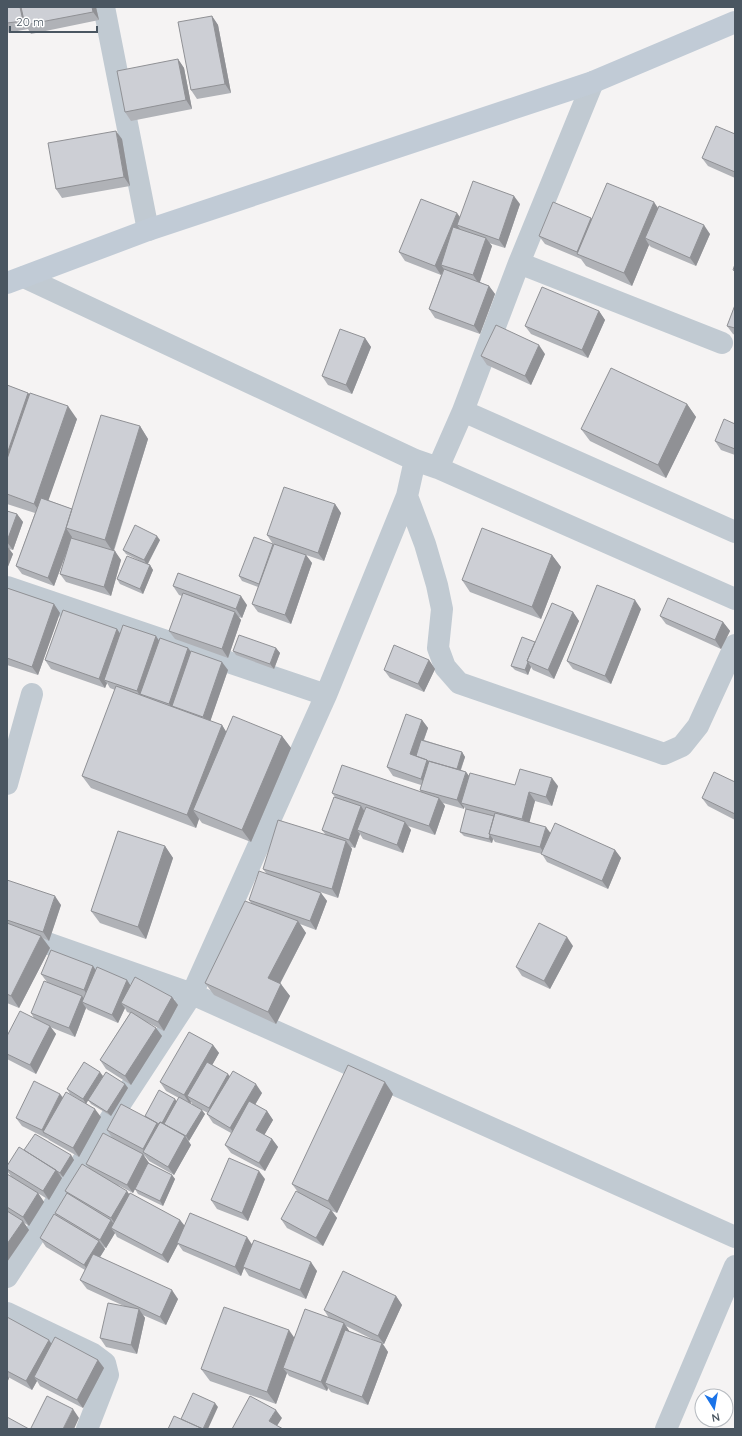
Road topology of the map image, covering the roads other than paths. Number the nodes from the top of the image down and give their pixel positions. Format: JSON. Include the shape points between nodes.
{"nodes":[{"id":1,"x":104,"y":7,"type":"edge"},
{"id":2,"x":735,"y":22,"type":"edge"},
{"id":3,"x":593,"y":82,"type":"junction"},
{"id":4,"x":148,"y":230,"type":"junction"},
{"id":5,"x":519,"y":263,"type":"junction"},
{"id":6,"x":15,"y":280,"type":"edge"},
{"id":7,"x":722,"y":343,"type":"dead end"},
{"id":8,"x":463,"y":411,"type":"junction"},
{"id":9,"x":415,"y":460,"type":"junction"},
{"id":10,"x":438,"y":468,"type":"junction"},
{"id":11,"x":407,"y":496,"type":"junction"},
{"id":12,"x":735,"y":532,"type":"edge"},
{"id":13,"x":7,"y":586,"type":"edge"},
{"id":14,"x":735,"y":599,"type":"edge"},
{"id":15,"x":735,"y":645,"type":"edge"},
{"id":16,"x":32,"y":694,"type":"dead end"},
{"id":17,"x":326,"y":695,"type":"junction"},
{"id":18,"x":7,"y":784,"type":"edge"},
{"id":19,"x":7,"y":929,"type":"edge"},
{"id":20,"x":192,"y":994,"type":"junction"},
{"id":21,"x":735,"y":1237,"type":"edge"},
{"id":22,"x":735,"y":1266,"type":"edge"},
{"id":23,"x":7,"y":1277,"type":"edge"},
{"id":24,"x":7,"y":1313,"type":"edge"},
{"id":25,"x":87,"y":1429,"type":"edge"},
{"id":26,"x":666,"y":1429,"type":"edge"}],
"edges":[{"from":1,"to":4,"type":"street"},
{"from":2,"to":3,"type":"street"},
{"from":3,"to":4,"type":"street"},
{"from":3,"to":5,"type":"street"},
{"from":4,"to":6,"type":"street"},
{"from":5,"to":7,"type":"street"},
{"from":5,"to":8,"type":"street"},
{"from":6,"to":9,"type":"street"},
{"from":8,"to":10,"type":"street"},
{"from":8,"to":12,"type":"street"},
{"from":9,"to":10,"type":"street"},
{"from":9,"to":11,"type":"street"},
{"from":10,"to":14,"type":"street"},
{"from":11,"to":15,"type":"street","via":[[437,585],[442,609],[438,648],[445,667],[459,683],[664,754],[682,746],[698,726]]},
{"from":11,"to":17,"type":"street"},
{"from":13,"to":17,"type":"street"},
{"from":16,"to":18,"type":"street"},
{"from":17,"to":20,"type":"street"},
{"from":19,"to":20,"type":"street"},
{"from":20,"to":21,"type":"street"},
{"from":20,"to":23,"type":"street"},
{"from":22,"to":26,"type":"street"},
{"from":24,"to":25,"type":"street","via":[[93,1354],[105,1363],[108,1375]]}]}
